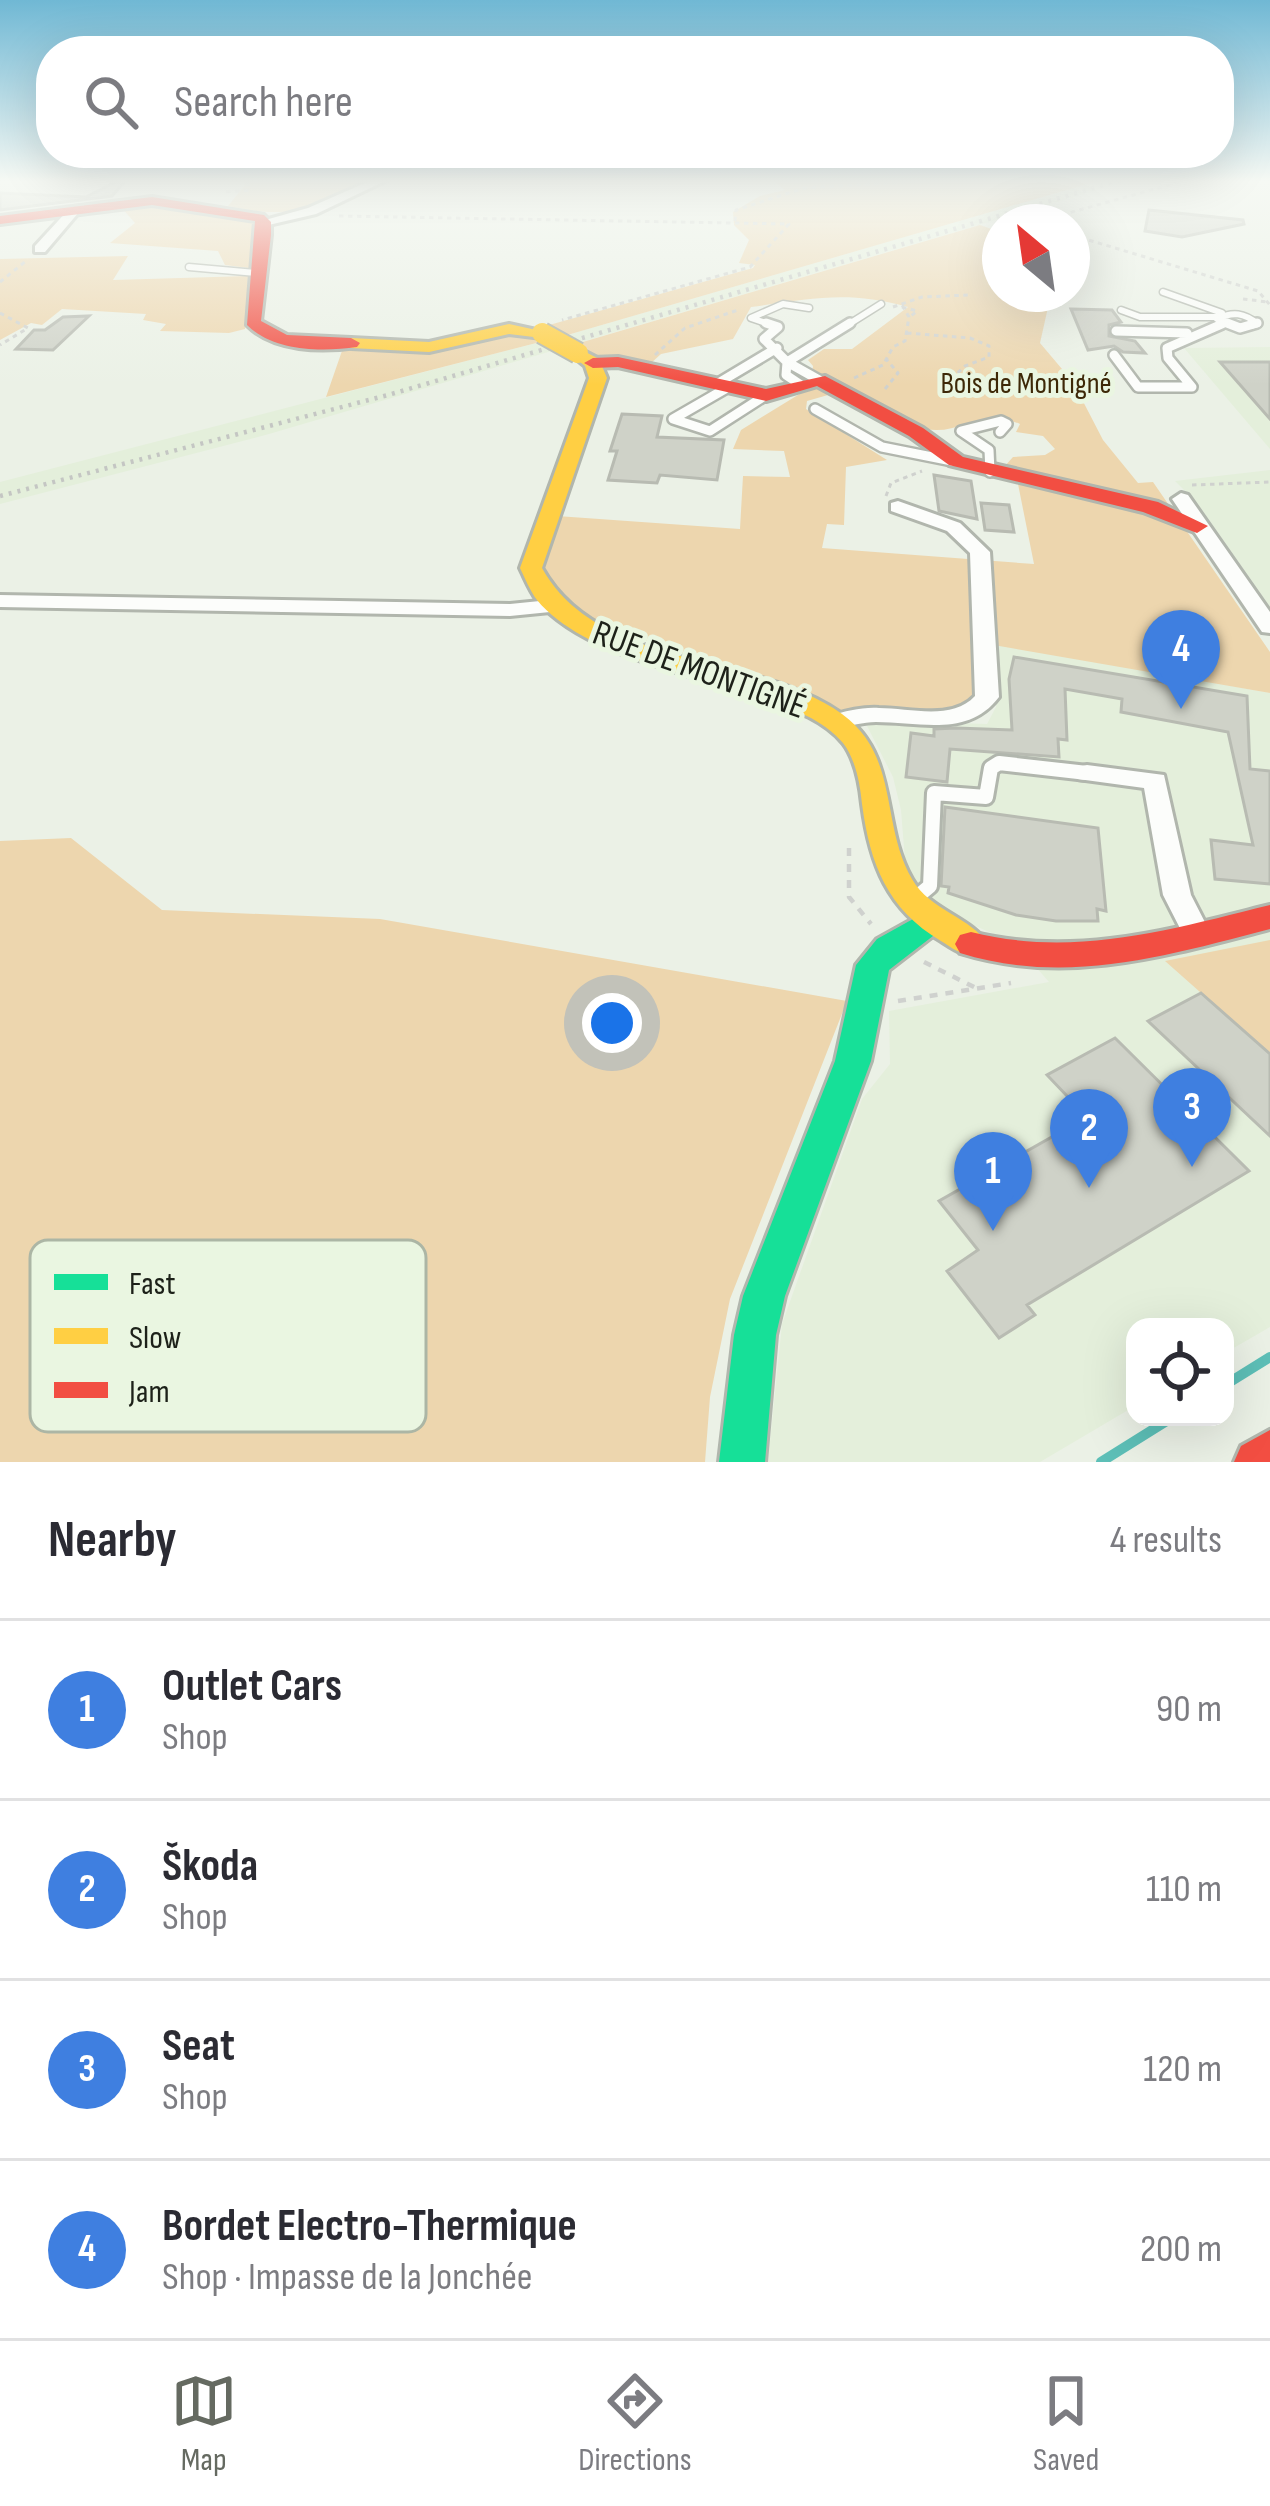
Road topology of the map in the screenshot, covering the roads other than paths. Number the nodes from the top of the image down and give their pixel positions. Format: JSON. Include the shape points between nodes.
{"nodes":[{"id":1,"x":265,"y":248,"type":"edge"},
{"id":2,"x":189,"y":267,"type":"dead end"},
{"id":3,"x":257,"y":273,"type":"junction"},
{"id":4,"x":1163,"y":292,"type":"dead end"},
{"id":5,"x":881,"y":304,"type":"dead end"},
{"id":6,"x":809,"y":308,"type":"dead end"},
{"id":7,"x":1121,"y":310,"type":"dead end"},
{"id":8,"x":1270,"y":316,"type":"edge"},
{"id":9,"x":1221,"y":318,"type":"junction"},
{"id":10,"x":1255,"y":322,"type":"junction"},
{"id":11,"x":1116,"y":331,"type":"dead end"},
{"id":12,"x":1270,"y":331,"type":"edge"},
{"id":13,"x":1196,"y":333,"type":"junction"},
{"id":14,"x":777,"y":348,"type":"junction"},
{"id":15,"x":1114,"y":355,"type":"dead end"},
{"id":16,"x":585,"y":358,"type":"junction"},
{"id":17,"x":720,"y":382,"type":"junction"},
{"id":18,"x":806,"y":384,"type":"junction"},
{"id":19,"x":766,"y":395,"type":"junction"},
{"id":20,"x":989,"y":461,"type":"junction"},
{"id":21,"x":1181,"y":500,"type":"road end"},
{"id":22,"x":898,"y":507,"type":"road end"},
{"id":23,"x":1197,"y":526,"type":"junction"},
{"id":24,"x":0,"y":601,"type":"edge"},
{"id":25,"x":550,"y":606,"type":"junction"},
{"id":26,"x":1270,"y":627,"type":"edge"},
{"id":27,"x":838,"y":721,"type":"junction"},
{"id":28,"x":1087,"y":773,"type":"joint"},
{"id":29,"x":921,"y":911,"type":"junction"},
{"id":30,"x":1270,"y":917,"type":"edge"},
{"id":31,"x":1198,"y":934,"type":"junction"},
{"id":32,"x":1270,"y":1453,"type":"edge"},
{"id":33,"x":742,"y":1462,"type":"edge"},
{"id":34,"x":1257,"y":1462,"type":"edge"}],
"edges":[{"from":1,"to":3,"type":"street"},
{"from":2,"to":3,"type":"lane"},
{"from":3,"to":16,"type":"street","bridge":true,"via":[[254,322],[282,340],[429,347],[509,329],[537,331]]},
{"from":4,"to":9,"type":"lane"},
{"from":5,"to":18,"type":"lane"},
{"from":6,"to":14,"type":"lane","via":[[783,304],[751,318],[778,327],[764,339]]},
{"from":7,"to":9,"type":"lane"},
{"from":8,"to":10,"type":"lane"},
{"from":9,"to":10,"type":"lane"},
{"from":9,"to":13,"type":"lane"},
{"from":10,"to":12,"type":"lane"},
{"from":11,"to":13,"type":"lane"},
{"from":13,"to":15,"type":"lane","via":[[1166,348],[1192,387],[1138,387]]},
{"from":14,"to":17,"type":"lane"},
{"from":14,"to":18,"type":"lane"},
{"from":16,"to":17,"type":"street"},
{"from":16,"to":25,"type":"street","name":"RUE DE MONTIGNÉ","via":[[598,377],[531,568]]},
{"from":17,"to":19,"type":"street"},
{"from":17,"to":19,"type":"lane","via":[[725,389],[674,419],[710,431]]},
{"from":18,"to":19,"type":"street"},
{"from":18,"to":20,"type":"street","via":[[916,432],[946,461]]},
{"from":20,"to":20,"type":"lane","via":[[1007,424],[1001,421],[961,431]]},
{"from":20,"to":23,"type":"street"},
{"from":21,"to":23,"type":"street"},
{"from":22,"to":27,"type":"street","via":[[956,527],[980,552],[987,697],[954,718],[862,713]]},
{"from":23,"to":26,"type":"street"},
{"from":24,"to":25,"type":"street"},
{"from":25,"to":27,"type":"street","name":"RUE DE MONTIGNÉ","via":[[585,629]]},
{"from":27,"to":29,"type":"street","name":"RUE DE MONTIGNÉ","via":[[872,763],[885,866]]},
{"from":28,"to":29,"type":"lane","via":[[999,763],[986,797],[934,794],[930,886]]},
{"from":28,"to":31,"type":"street","via":[[1155,781],[1178,895]]},
{"from":29,"to":31,"type":"street","via":[[981,948],[1052,960]]},
{"from":29,"to":33,"type":"street","via":[[873,965],[853,1061],[764,1296]]},
{"from":30,"to":31,"type":"street"},
{"from":32,"to":34,"type":"street"}]}
